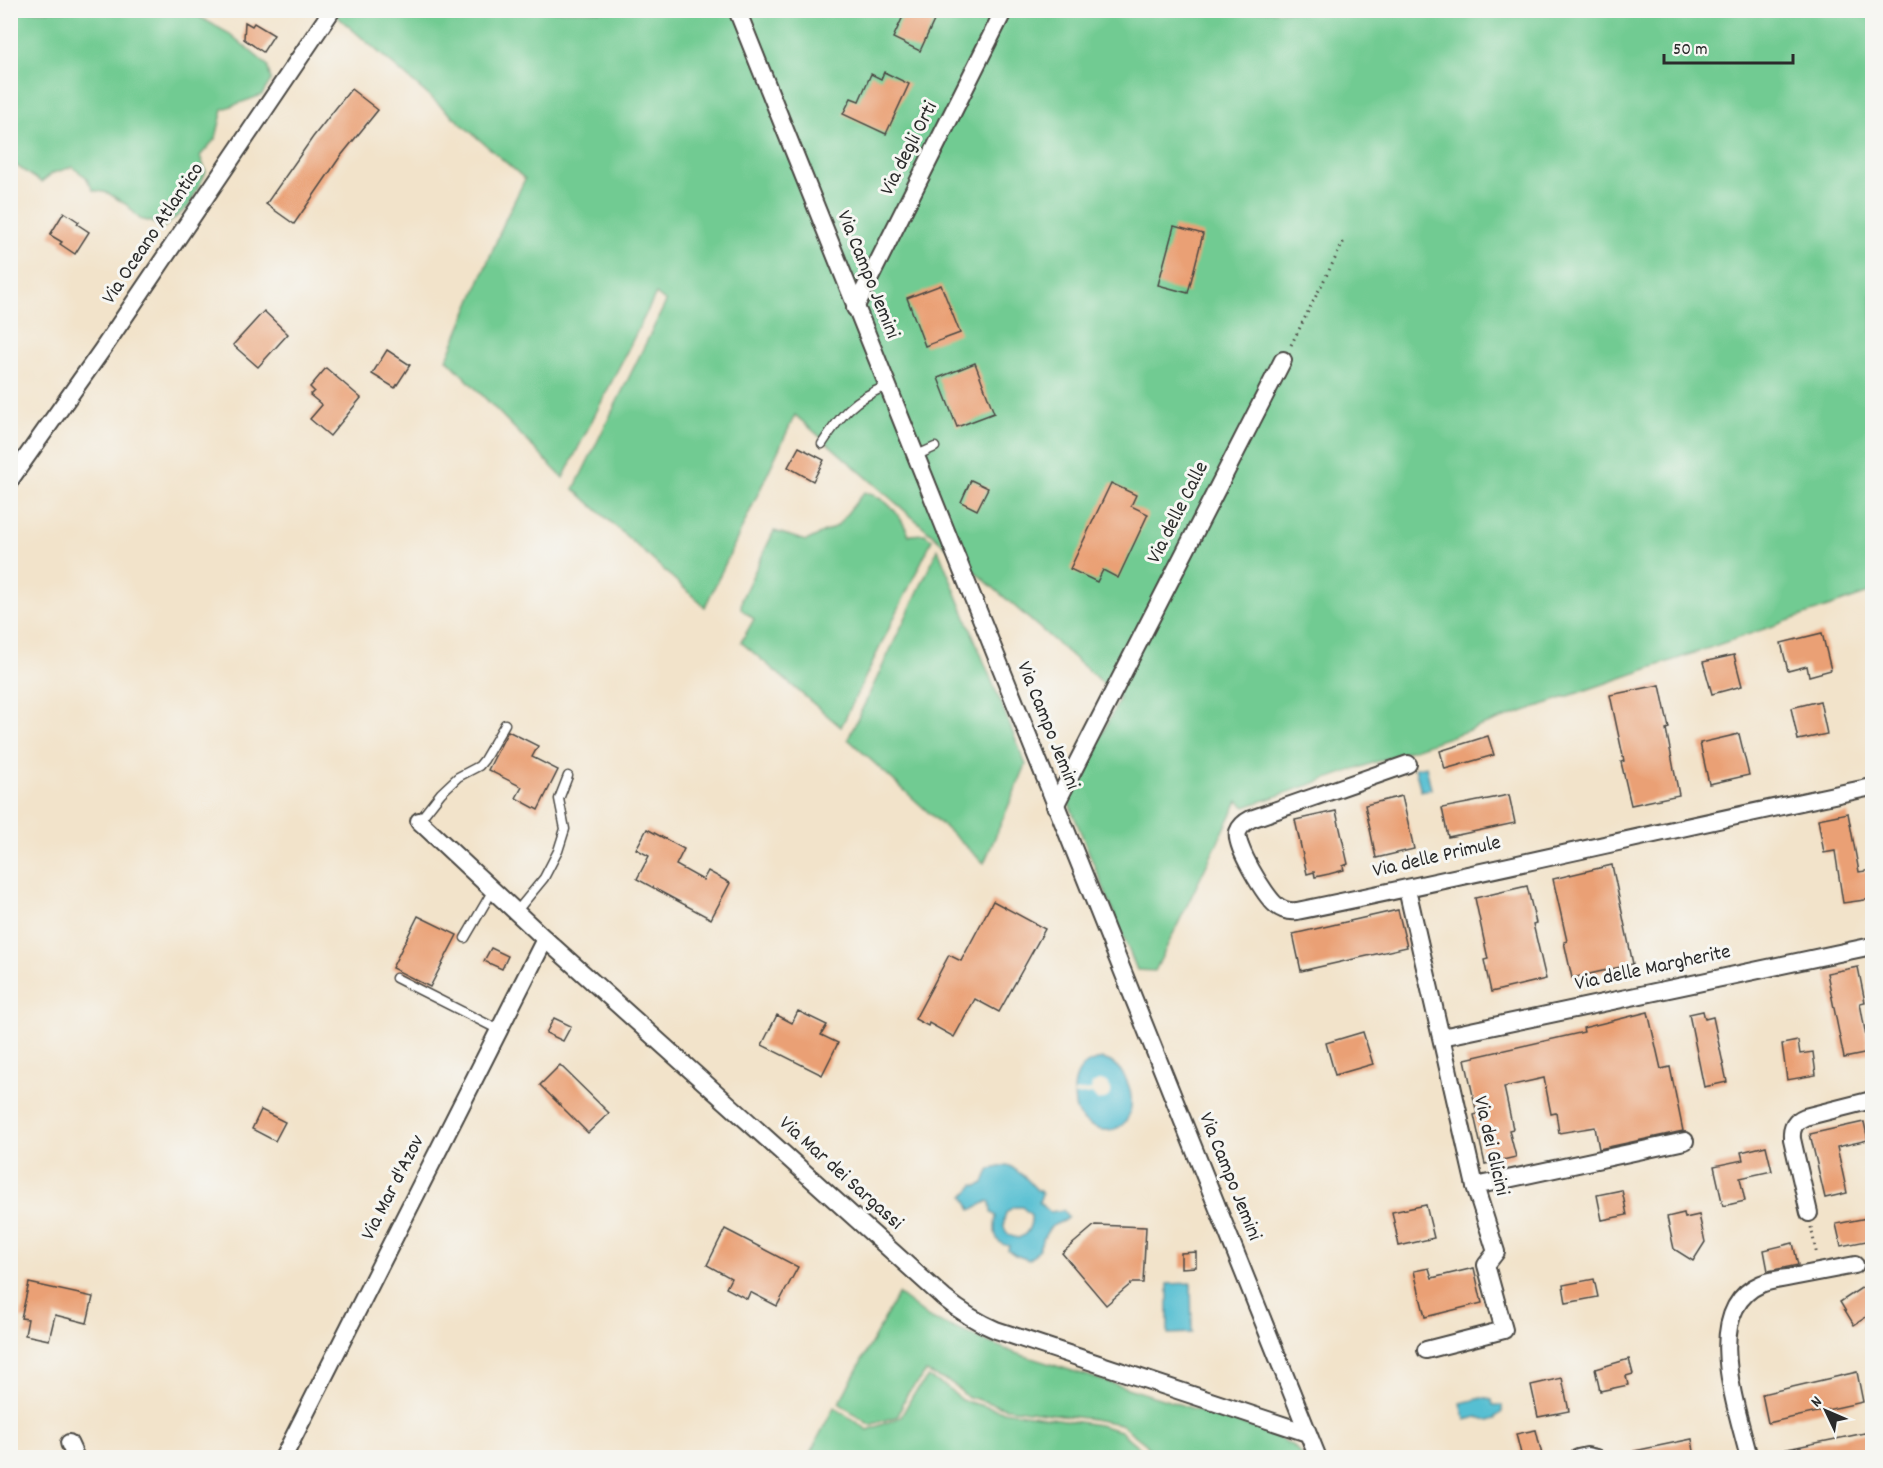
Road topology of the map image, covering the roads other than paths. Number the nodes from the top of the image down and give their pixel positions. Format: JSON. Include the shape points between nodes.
{"nodes":[{"id":1,"x":332,"y":10,"type":"edge"},
{"id":2,"x":737,"y":10,"type":"edge"},
{"id":3,"x":1004,"y":10,"type":"edge"},
{"id":4,"x":855,"y":308,"type":"junction"},
{"id":5,"x":1283,"y":360,"type":"road end"},
{"id":6,"x":887,"y":386,"type":"junction"},
{"id":7,"x":822,"y":444,"type":"dead end"},
{"id":8,"x":935,"y":447,"type":"dead end"},
{"id":9,"x":915,"y":456,"type":"junction"},
{"id":10,"x":10,"y":480,"type":"edge"},
{"id":11,"x":505,"y":723,"type":"dead end"},
{"id":12,"x":1408,"y":764,"type":"dead end"},
{"id":13,"x":568,"y":776,"type":"dead end"},
{"id":14,"x":1872,"y":787,"type":"edge"},
{"id":15,"x":1055,"y":806,"type":"junction"},
{"id":16,"x":419,"y":821,"type":"joint"},
{"id":17,"x":1407,"y":889,"type":"junction"},
{"id":18,"x":493,"y":890,"type":"junction"},
{"id":19,"x":516,"y":912,"type":"junction"},
{"id":20,"x":465,"y":938,"type":"dead end"},
{"id":21,"x":545,"y":939,"type":"junction"},
{"id":22,"x":1872,"y":946,"type":"edge"},
{"id":23,"x":396,"y":978,"type":"dead end"},
{"id":24,"x":499,"y":1030,"type":"junction"},
{"id":25,"x":1442,"y":1037,"type":"junction"},
{"id":26,"x":1872,"y":1100,"type":"edge"},
{"id":27,"x":1685,"y":1141,"type":"dead end"},
{"id":28,"x":1475,"y":1186,"type":"junction"},
{"id":29,"x":1809,"y":1214,"type":"road end"},
{"id":30,"x":1855,"y":1265,"type":"dead end"},
{"id":31,"x":1426,"y":1350,"type":"dead end"},
{"id":32,"x":1307,"y":1433,"type":"junction"},
{"id":33,"x":283,"y":1458,"type":"edge"},
{"id":34,"x":1318,"y":1458,"type":"edge"},
{"id":35,"x":1578,"y":1458,"type":"edge"},
{"id":36,"x":1596,"y":1458,"type":"edge"},
{"id":37,"x":1749,"y":1458,"type":"edge"}],
"edges":[{"from":1,"to":10,"type":"street","name":"Via Oceano Atlantico"},
{"from":2,"to":4,"type":"street","name":"Via Campo Jemini"},
{"from":3,"to":4,"type":"street","name":"Via degli Orti"},
{"from":4,"to":6,"type":"street","name":"Via Campo Jemini"},
{"from":5,"to":15,"type":"street","name":"Via delle Calle"},
{"from":6,"to":7,"type":"lane","via":[[851,405]]},
{"from":6,"to":9,"type":"street","name":"Via Campo Jemini"},
{"from":8,"to":9,"type":"lane"},
{"from":9,"to":15,"type":"street","name":"Via Campo Jemini"},
{"from":11,"to":16,"type":"lane","via":[[479,766],[449,785]]},
{"from":12,"to":17,"type":"street","name":"Via delle Primule","via":[[1251,819],[1237,834],[1264,892],[1284,910],[1297,911]]},
{"from":13,"to":19,"type":"lane","via":[[559,799],[565,829],[558,851],[544,878]]},
{"from":14,"to":17,"type":"street","name":"Via delle Primule"},
{"from":15,"to":32,"type":"street","name":"Via Campo Jemini"},
{"from":16,"to":18,"type":"street","name":"Via Mar dei Sargassi"},
{"from":17,"to":25,"type":"street","name":"Via dei Glicini"},
{"from":18,"to":19,"type":"street","name":"Via Mar dei Sargassi"},
{"from":18,"to":20,"type":"lane"},
{"from":19,"to":21,"type":"street","name":"Via Mar dei Sargassi"},
{"from":21,"to":24,"type":"street","name":"Via Mar d'Azov"},
{"from":21,"to":32,"type":"street","name":"Via Mar dei Sargassi","via":[[969,1317],[996,1330]]},
{"from":22,"to":25,"type":"street","name":"Via delle Margherite"},
{"from":23,"to":24,"type":"lane"},
{"from":24,"to":33,"type":"street","name":"Via Mar d'Azov"},
{"from":25,"to":28,"type":"street","name":"Via dei Glicini"},
{"from":26,"to":29,"type":"street","via":[[1805,1118],[1792,1128]]},
{"from":27,"to":28,"type":"street"},
{"from":28,"to":31,"type":"street","name":"Via dei Glicini","via":[[1496,1252],[1486,1265],[1504,1330]]},
{"from":30,"to":37,"type":"street","via":[[1764,1283],[1740,1300],[1727,1334],[1727,1362]]},
{"from":32,"to":34,"type":"street","name":"Via Campo Jemini"},
{"from":35,"to":36,"type":"street"}]}
